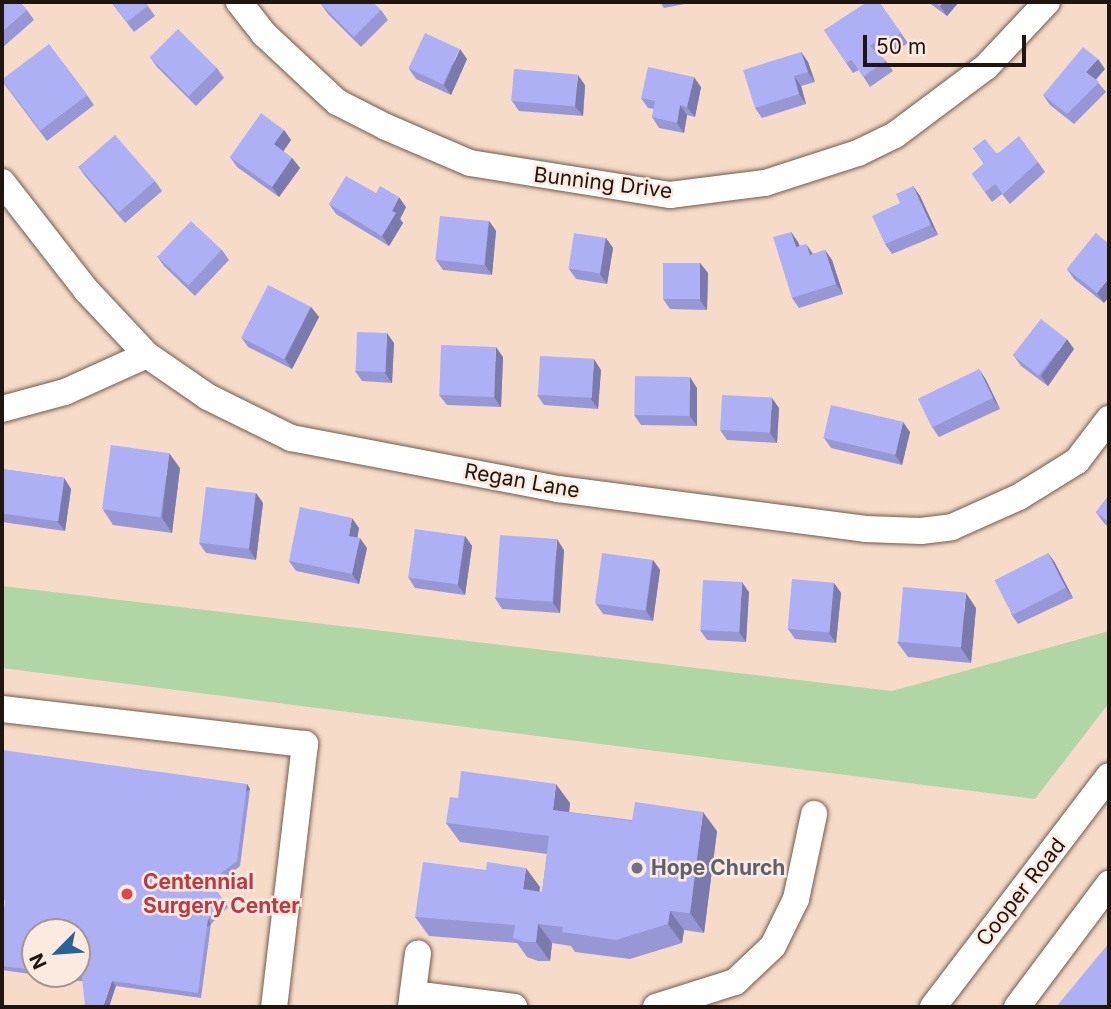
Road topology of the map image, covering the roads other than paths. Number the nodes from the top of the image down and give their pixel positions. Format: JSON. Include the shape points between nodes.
{"nodes":[{"id":1,"x":239,"y":2,"type":"edge"},
{"id":2,"x":1047,"y":2,"type":"edge"},
{"id":3,"x":2,"y":182,"type":"edge"},
{"id":4,"x":147,"y":355,"type":"junction"},
{"id":5,"x":2,"y":409,"type":"edge"},
{"id":6,"x":1109,"y":419,"type":"edge"},
{"id":7,"x":2,"y":709,"type":"edge"},
{"id":8,"x":1109,"y":776,"type":"edge"},
{"id":9,"x":814,"y":814,"type":"dead end"},
{"id":10,"x":1109,"y":884,"type":"edge"},
{"id":11,"x":418,"y":953,"type":"dead end"},
{"id":12,"x":713,"y":1000,"type":"edge"},
{"id":13,"x":412,"y":1001,"type":"edge"},
{"id":14,"x":274,"y":1007,"type":"edge"},
{"id":15,"x":514,"y":1007,"type":"edge"},
{"id":16,"x":656,"y":1007,"type":"edge"},
{"id":17,"x":933,"y":1007,"type":"edge"},
{"id":18,"x":1017,"y":1007,"type":"edge"}],
"edges":[{"from":1,"to":2,"type":"street","name":"Bunning Drive","via":[[264,34],[337,102],[386,127],[470,163],[670,195],[765,183],[858,153],[895,135],[986,67]]},
{"from":3,"to":4,"type":"street","name":"Regan Lane","via":[[86,290]]},
{"from":4,"to":5,"type":"street","via":[[65,392]]},
{"from":4,"to":6,"type":"street","name":"Regan Lane","via":[[208,397],[291,438],[558,489],[865,530],[952,527],[1020,497],[1077,461]]},
{"from":7,"to":14,"type":"street","via":[[305,744]]},
{"from":8,"to":17,"type":"street","name":"Cooper Road"},
{"from":9,"to":12,"type":"street","via":[[796,899],[773,946]]},
{"from":10,"to":18,"type":"street"},
{"from":11,"to":13,"type":"street"},
{"from":12,"to":16,"type":"street"},
{"from":13,"to":15,"type":"street"}]}
